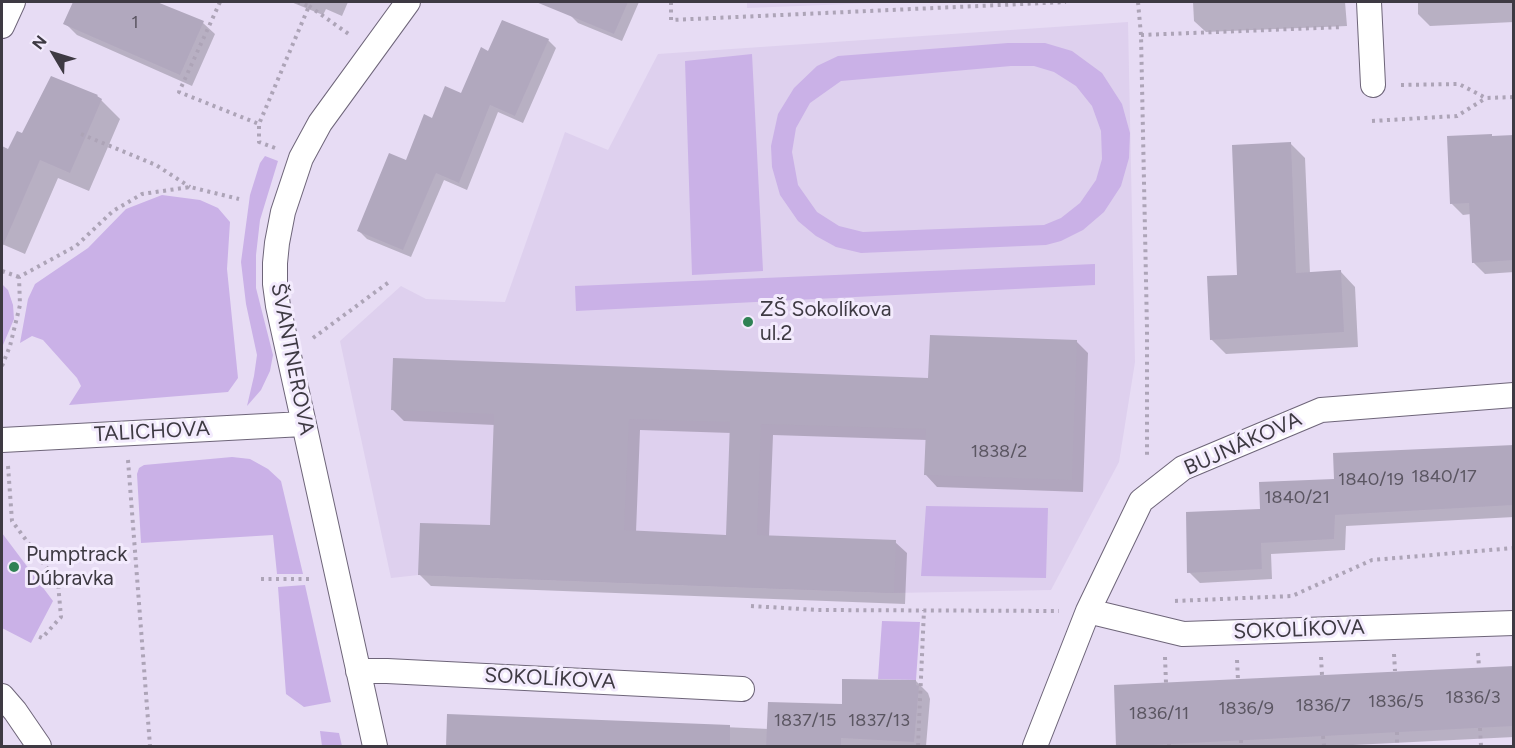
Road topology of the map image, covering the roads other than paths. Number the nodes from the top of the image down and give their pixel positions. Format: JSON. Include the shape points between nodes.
{"nodes":[{"id":1,"x":13,"y":2,"type":"edge"},
{"id":2,"x":408,"y":2,"type":"edge"},
{"id":3,"x":1370,"y":2,"type":"edge"},
{"id":4,"x":2,"y":26,"type":"edge"},
{"id":5,"x":1373,"y":85,"type":"road end"},
{"id":6,"x":1514,"y":396,"type":"edge"},
{"id":7,"x":303,"y":424,"type":"junction"},
{"id":8,"x":2,"y":440,"type":"edge"},
{"id":9,"x":1088,"y":611,"type":"junction"},
{"id":10,"x":1514,"y":623,"type":"edge"},
{"id":11,"x":358,"y":671,"type":"junction"},
{"id":12,"x":742,"y":689,"type":"dead end"},
{"id":13,"x":2,"y":696,"type":"edge"},
{"id":14,"x":39,"y":747,"type":"edge"},
{"id":15,"x":375,"y":747,"type":"edge"},
{"id":16,"x":1035,"y":747,"type":"edge"}],
"edges":[{"from":1,"to":4,"type":"street"},
{"from":2,"to":7,"type":"street","name":"ŠVANTNEROVA","via":[[320,123],[295,173],[283,212],[275,284]]},
{"from":3,"to":5,"type":"street"},
{"from":6,"to":9,"type":"street","name":"BUJNÁKOVA","via":[[1321,410],[1183,468],[1141,501]]},
{"from":7,"to":8,"type":"street","name":"TALICHOVA"},
{"from":7,"to":11,"type":"street","name":"ŠVANTNEROVA"},
{"from":9,"to":10,"type":"street","name":"SOKOLÍKOVA","via":[[1183,634]]},
{"from":9,"to":16,"type":"street","name":"BUJNÁKOVA"},
{"from":11,"to":12,"type":"street","name":"SOKOLÍKOVA"},
{"from":11,"to":15,"type":"street","name":"ŠVANTNEROVA"},
{"from":13,"to":14,"type":"street"}]}
